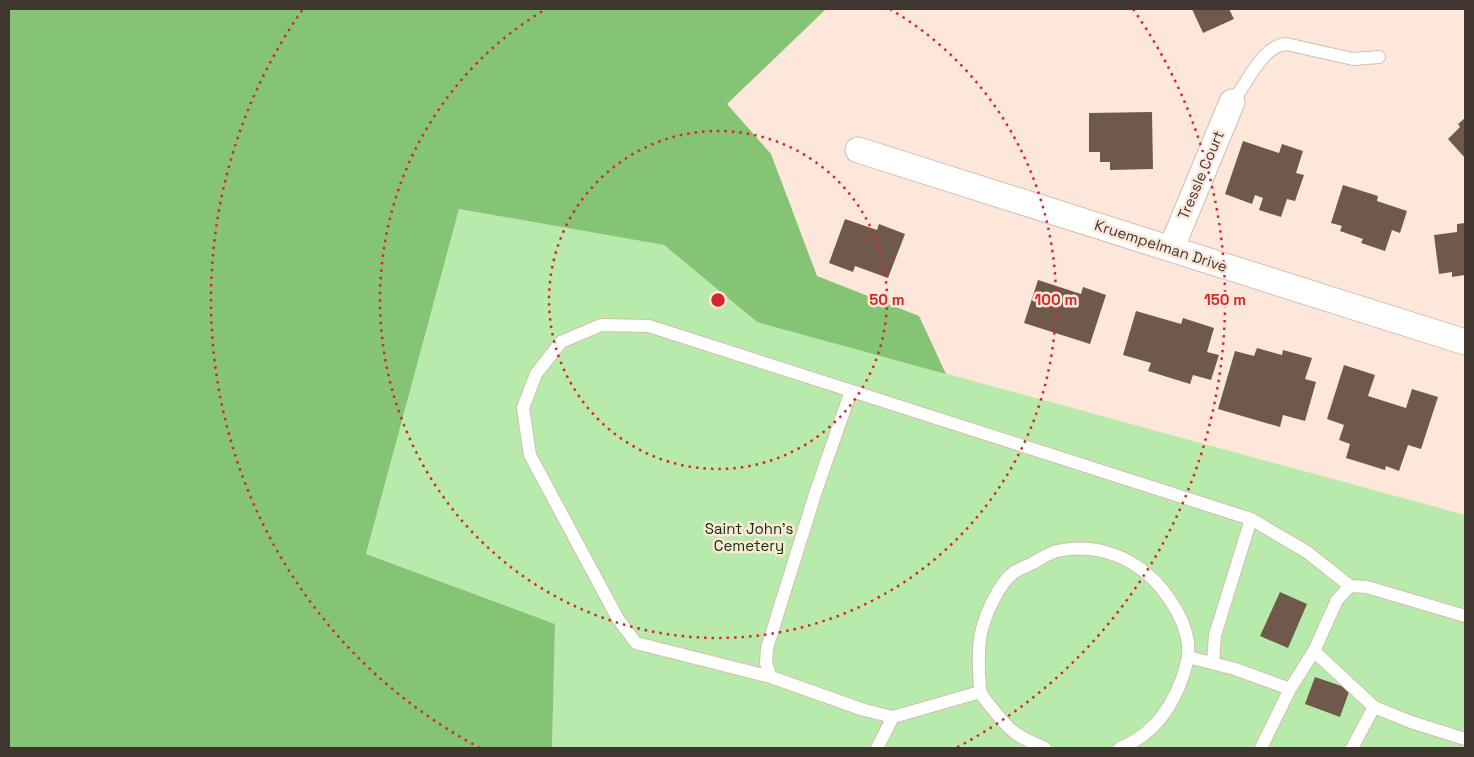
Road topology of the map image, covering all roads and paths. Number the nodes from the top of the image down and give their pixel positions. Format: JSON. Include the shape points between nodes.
{"nodes":[{"id":1,"x":1380,"y":57,"type":"dead end"},
{"id":2,"x":1232,"y":102,"type":"joint"},
{"id":3,"x":858,"y":150,"type":"dead end"},
{"id":4,"x":1170,"y":249,"type":"junction"},
{"id":5,"x":1465,"y":342,"type":"edge"},
{"id":6,"x":851,"y":391,"type":"junction"},
{"id":7,"x":1250,"y":519,"type":"junction"},
{"id":8,"x":1350,"y":586,"type":"junction"},
{"id":9,"x":1465,"y":616,"type":"edge"},
{"id":10,"x":1314,"y":651,"type":"junction"},
{"id":11,"x":1188,"y":657,"type":"junction"},
{"id":12,"x":1212,"y":663,"type":"junction"},
{"id":13,"x":771,"y":678,"type":"junction"},
{"id":14,"x":1290,"y":689,"type":"junction"},
{"id":15,"x":980,"y":692,"type":"junction"},
{"id":16,"x":1374,"y":707,"type":"junction"},
{"id":17,"x":893,"y":717,"type":"junction"},
{"id":18,"x":1465,"y":739,"type":"edge"},
{"id":19,"x":877,"y":748,"type":"edge"},
{"id":20,"x":1046,"y":748,"type":"edge"},
{"id":21,"x":1120,"y":748,"type":"edge"},
{"id":22,"x":1261,"y":748,"type":"edge"},
{"id":23,"x":1352,"y":748,"type":"edge"}],
"edges":[{"from":1,"to":2,"type":"lane","via":[[1353,59],[1278,45],[1268,52]]},
{"from":2,"to":4,"type":"street","name":"Tressle Court"},
{"from":3,"to":4,"type":"street","name":"Kruempelman Drive"},
{"from":4,"to":5,"type":"street","name":"Kruempelman Drive"},
{"from":6,"to":7,"type":"lane"},
{"from":6,"to":13,"type":"lane","via":[[767,648],[766,663]]},
{"from":6,"to":13,"type":"lane","via":[[650,326],[601,325],[561,342],[536,374],[523,408],[530,455],[618,619],[636,643]]},
{"from":7,"to":8,"type":"lane","via":[[1307,552]]},
{"from":7,"to":12,"type":"lane","via":[[1215,635]]},
{"from":8,"to":9,"type":"lane","via":[[1367,587]]},
{"from":8,"to":10,"type":"lane","via":[[1337,600]]},
{"from":10,"to":14,"type":"lane"},
{"from":10,"to":16,"type":"lane"},
{"from":11,"to":12,"type":"lane"},
{"from":11,"to":15,"type":"lane","via":[[1188,642],[1179,614],[1150,575],[1115,554],[1073,549],[1056,552],[1013,573],[998,591],[981,632],[978,651]]},
{"from":11,"to":21,"type":"lane","via":[[1181,684],[1163,716],[1149,732]]},
{"from":12,"to":14,"type":"lane"},
{"from":13,"to":17,"type":"lane"},
{"from":14,"to":22,"type":"lane"},
{"from":15,"to":17,"type":"lane"},
{"from":15,"to":20,"type":"lane","via":[[1007,728]]},
{"from":16,"to":18,"type":"lane"},
{"from":16,"to":23,"type":"lane"},
{"from":17,"to":19,"type":"lane"}]}
